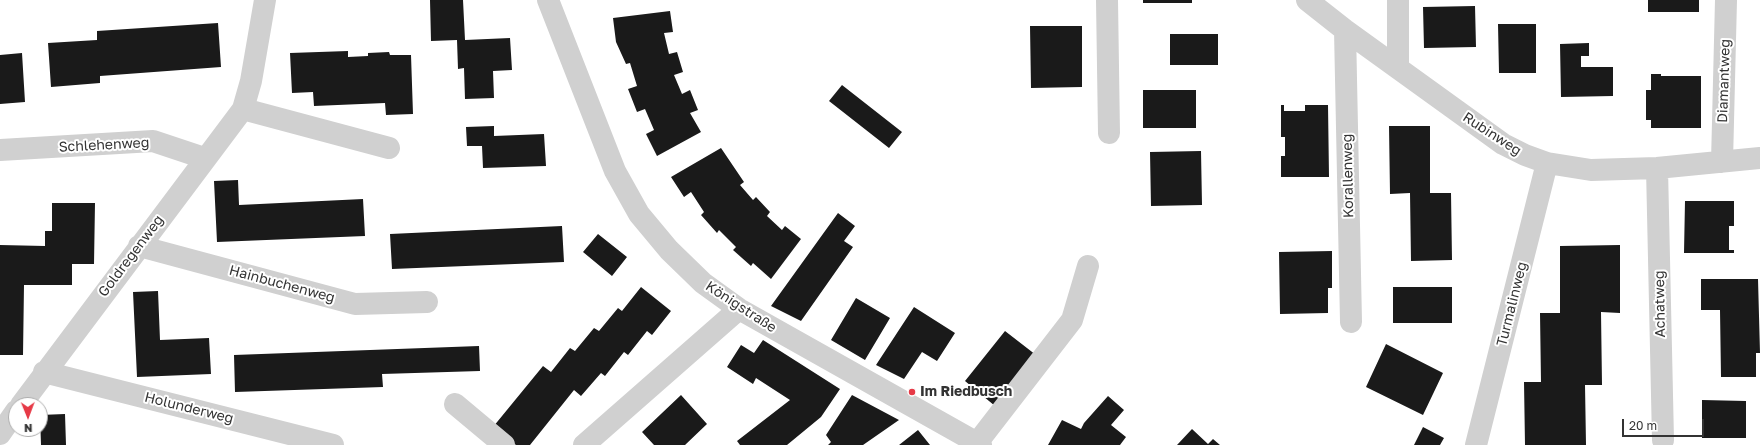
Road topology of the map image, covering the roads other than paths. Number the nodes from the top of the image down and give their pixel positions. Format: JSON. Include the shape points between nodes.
{"nodes":[{"id":1,"x":265,"y":0,"type":"edge"},
{"id":2,"x":548,"y":0,"type":"edge"},
{"id":3,"x":1307,"y":0,"type":"edge"},
{"id":4,"x":1398,"y":0,"type":"edge"},
{"id":5,"x":1726,"y":0,"type":"edge"},
{"id":6,"x":1107,"y":5,"type":"edge"},
{"id":7,"x":1345,"y":30,"type":"junction"},
{"id":8,"x":1398,"y":68,"type":"junction"},
{"id":9,"x":242,"y":109,"type":"junction"},
{"id":10,"x":1109,"y":133,"type":"dead end"},
{"id":11,"x":388,"y":148,"type":"dead end"},
{"id":12,"x":0,"y":150,"type":"edge"},
{"id":13,"x":204,"y":158,"type":"junction"},
{"id":14,"x":1760,"y":158,"type":"edge"},
{"id":15,"x":1722,"y":162,"type":"junction"},
{"id":16,"x":1547,"y":163,"type":"junction"},
{"id":17,"x":1657,"y":168,"type":"junction"},
{"id":18,"x":139,"y":246,"type":"junction"},
{"id":19,"x":1088,"y":266,"type":"dead end"},
{"id":20,"x":427,"y":302,"type":"dead end"},
{"id":21,"x":739,"y":309,"type":"junction"},
{"id":22,"x":1350,"y":322,"type":"dead end"},
{"id":23,"x":44,"y":372,"type":"junction"},
{"id":24,"x":27,"y":397,"type":"edge"},
{"id":25,"x":455,"y":404,"type":"dead end"},
{"id":26,"x":8,"y":423,"type":"edge"},
{"id":27,"x":0,"y":434,"type":"edge"},
{"id":28,"x":1663,"y":440,"type":"dead end"},
{"id":29,"x":979,"y":444,"type":"edge"},
{"id":30,"x":333,"y":445,"type":"edge"},
{"id":31,"x":504,"y":445,"type":"edge"},
{"id":32,"x":584,"y":445,"type":"edge"},
{"id":33,"x":1476,"y":445,"type":"edge"}],
"edges":[{"from":1,"to":9,"type":"street","name":"Goldregenweg","via":[[251,80]]},
{"from":2,"to":21,"type":"street","name":"Königstraße","via":[[615,171],[639,214],[669,250],[704,283]]},
{"from":3,"to":7,"type":"street","name":"Rubinweg"},
{"from":4,"to":8,"type":"street"},
{"from":5,"to":15,"type":"street","name":"Diamantweg"},
{"from":6,"to":10,"type":"street"},
{"from":7,"to":8,"type":"street","name":"Rubinweg"},
{"from":7,"to":22,"type":"street","name":"Korallenweg"},
{"from":8,"to":16,"type":"street","name":"Rubinweg","via":[[1503,144]]},
{"from":9,"to":11,"type":"street"},
{"from":9,"to":13,"type":"street","name":"Goldregenweg"},
{"from":12,"to":13,"type":"street","name":"Schlehenweg","via":[[153,141]]},
{"from":13,"to":18,"type":"street","name":"Goldregenweg"},
{"from":14,"to":15,"type":"street","name":"Rubinweg"},
{"from":15,"to":17,"type":"street","name":"Rubinweg"},
{"from":16,"to":17,"type":"street","name":"Rubinweg","via":[[1591,170]]},
{"from":16,"to":33,"type":"street","name":"Turmalinweg"},
{"from":17,"to":28,"type":"street","name":"Achatweg"},
{"from":18,"to":20,"type":"street","name":"Hainbuchenweg","via":[[355,304]]},
{"from":18,"to":23,"type":"street","name":"Goldregenweg"},
{"from":19,"to":29,"type":"street","via":[[1072,320]]},
{"from":21,"to":29,"type":"street","name":"Königstraße"},
{"from":21,"to":32,"type":"street"},
{"from":23,"to":24,"type":"street","name":"Goldregenweg"},
{"from":23,"to":30,"type":"street","name":"Holunderweg"},
{"from":25,"to":31,"type":"street"},
{"from":26,"to":27,"type":"street"}]}
